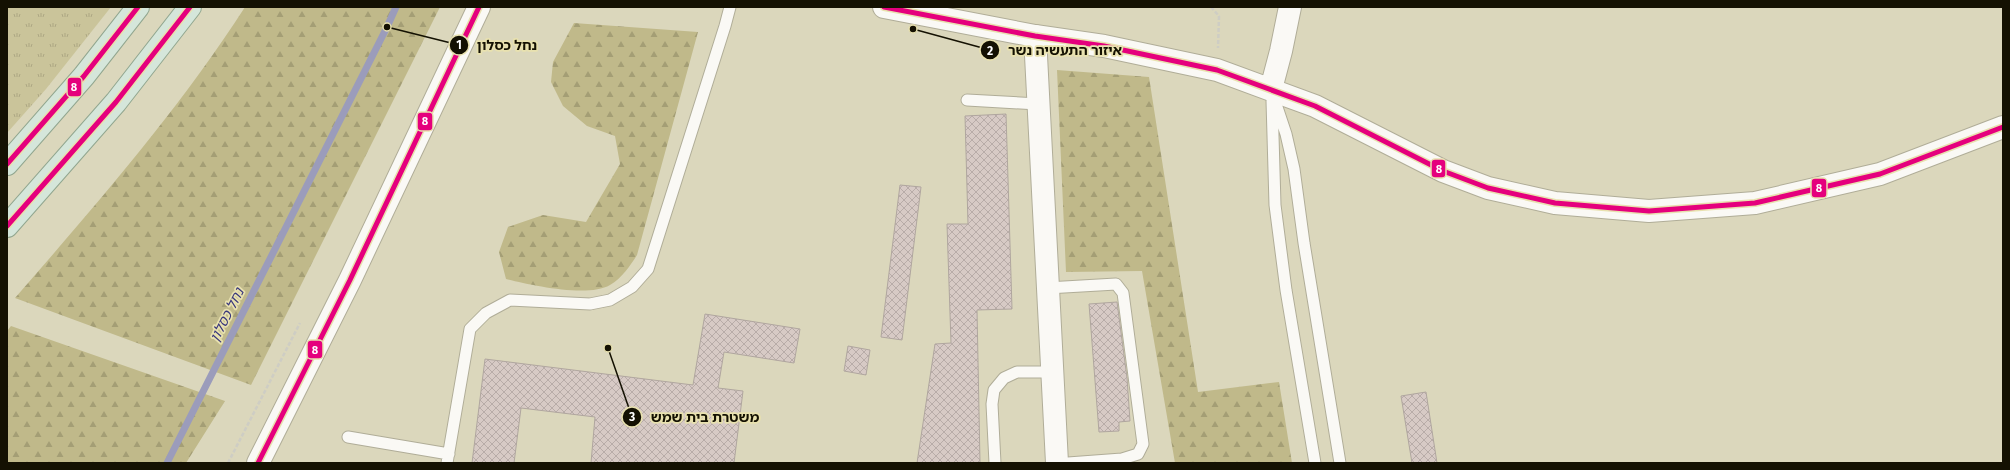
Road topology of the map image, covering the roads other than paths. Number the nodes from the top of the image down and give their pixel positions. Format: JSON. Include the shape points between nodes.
{"nodes":[{"id":1,"x":138,"y":7,"type":"edge"},
{"id":2,"x":190,"y":7,"type":"edge"},
{"id":3,"x":479,"y":7,"type":"edge"},
{"id":4,"x":730,"y":7,"type":"edge"},
{"id":5,"x":884,"y":7,"type":"edge"},
{"id":6,"x":1290,"y":7,"type":"edge"},
{"id":7,"x":1034,"y":36,"type":"junction"},
{"id":8,"x":1271,"y":88,"type":"junction"},
{"id":9,"x":967,"y":100,"type":"dead end"},
{"id":10,"x":1038,"y":104,"type":"junction"},
{"id":11,"x":2003,"y":127,"type":"edge"},
{"id":12,"x":7,"y":164,"type":"edge"},
{"id":13,"x":7,"y":226,"type":"edge"},
{"id":14,"x":1047,"y":288,"type":"junction"},
{"id":15,"x":1051,"y":372,"type":"junction"},
{"id":16,"x":348,"y":437,"type":"dead end"},
{"id":17,"x":448,"y":458,"type":"edge"},
{"id":18,"x":258,"y":463,"type":"edge"},
{"id":19,"x":995,"y":463,"type":"edge"},
{"id":20,"x":1056,"y":463,"type":"edge"},
{"id":21,"x":1068,"y":463,"type":"edge"},
{"id":22,"x":1316,"y":463,"type":"edge"},
{"id":23,"x":1340,"y":463,"type":"edge"}],
"edges":[{"from":1,"to":12,"type":"highway","via":[[84,76]]},
{"from":2,"to":13,"type":"highway","via":[[116,102]]},
{"from":3,"to":18,"type":"main road","via":[[353,273]]},
{"from":4,"to":17,"type":"lane","via":[[648,269],[632,287],[610,300],[590,304],[510,300],[486,313],[470,329]]},
{"from":5,"to":7,"type":"main road"},
{"from":6,"to":8,"type":"main road"},
{"from":7,"to":8,"type":"main road","via":[[1104,46],[1217,70]]},
{"from":7,"to":10,"type":"main road"},
{"from":8,"to":11,"type":"main road","via":[[1315,106],[1442,171],[1488,188],[1555,204],[1649,211],[1755,203],[1880,174]]},
{"from":8,"to":22,"type":"lane","via":[[1276,205],[1286,290]]},
{"from":8,"to":23,"type":"lane","via":[[1294,169]]},
{"from":9,"to":10,"type":"lane"},
{"from":10,"to":14,"type":"main road"},
{"from":14,"to":15,"type":"main road"},
{"from":14,"to":21,"type":"lane","via":[[1116,284],[1123,293],[1143,444],[1138,454],[1122,459]]},
{"from":15,"to":19,"type":"lane","via":[[1017,372],[1004,378],[994,390],[992,404]]},
{"from":15,"to":20,"type":"main road"},
{"from":16,"to":17,"type":"lane"}]}
